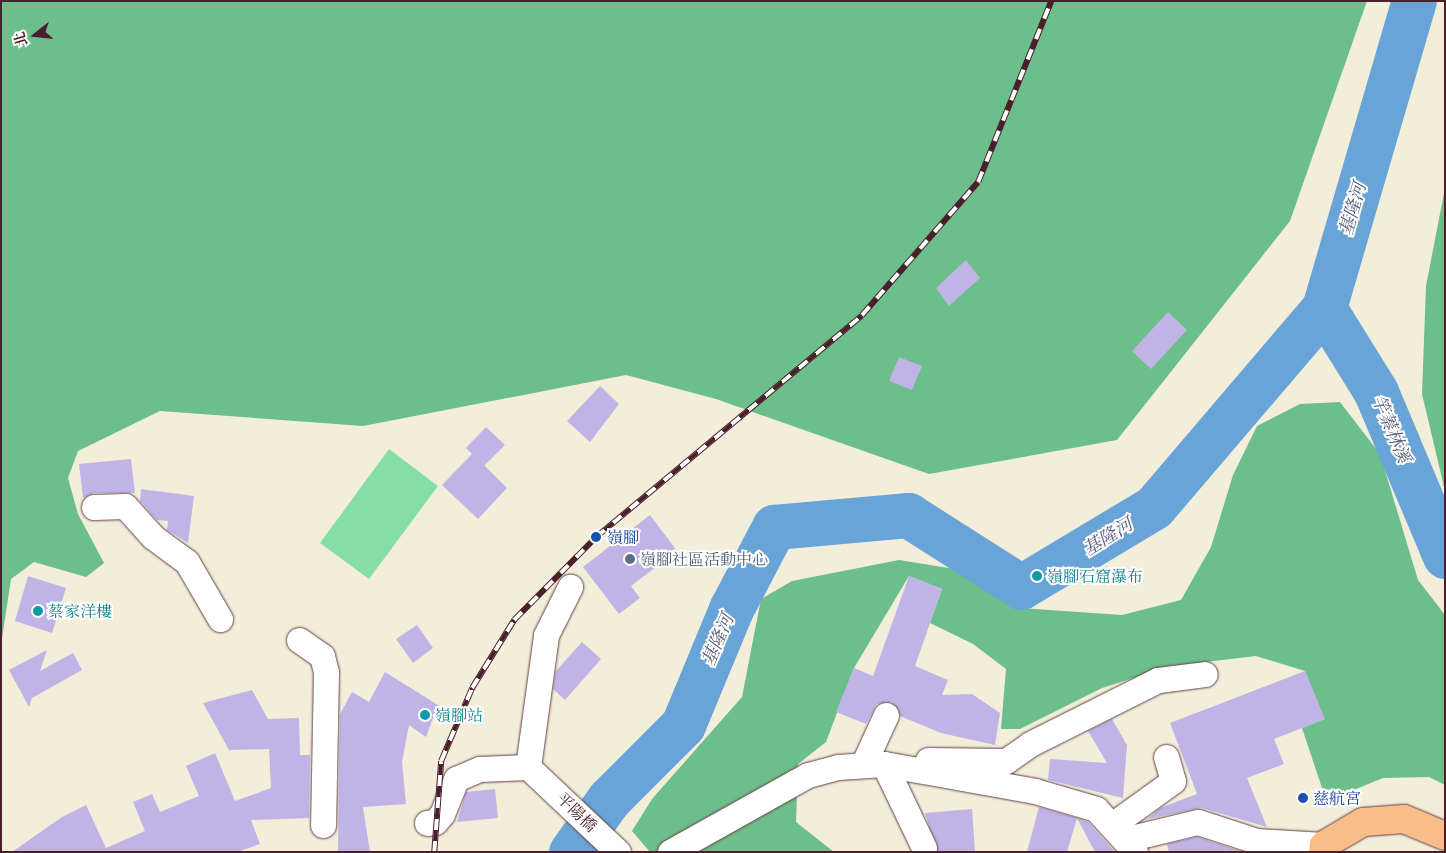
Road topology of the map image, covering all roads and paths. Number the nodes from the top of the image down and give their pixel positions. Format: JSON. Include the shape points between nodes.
{"nodes":[{"id":1,"x":94,"y":507,"type":"dead end"},
{"id":2,"x":570,"y":587,"type":"dead end"},
{"id":3,"x":220,"y":619,"type":"dead end"},
{"id":4,"x":299,"y":640,"type":"dead end"},
{"id":5,"x":1205,"y":674,"type":"dead end"},
{"id":6,"x":886,"y":716,"type":"dead end"},
{"id":7,"x":1166,"y":757,"type":"dead end"},
{"id":8,"x":885,"y":766,"type":"junction"},
{"id":9,"x":532,"y":769,"type":"junction"},
{"id":10,"x":426,"y":823,"type":"dead end"},
{"id":11,"x":323,"y":825,"type":"dead end"},
{"id":12,"x":1124,"y":838,"type":"edge"},
{"id":13,"x":1443,"y":839,"type":"edge"},
{"id":14,"x":924,"y":848,"type":"dead end"},
{"id":15,"x":1323,"y":848,"type":"edge"},
{"id":16,"x":618,"y":852,"type":"edge"},
{"id":17,"x":670,"y":852,"type":"edge"}],
"edges":[{"from":1,"to":3,"type":"street","via":[[125,506],[152,537],[187,562]]},
{"from":2,"to":9,"type":"street","via":[[546,635]]},
{"from":4,"to":11,"type":"street","via":[[322,656],[326,672]]},
{"from":5,"to":8,"type":"street","via":[[1158,680],[1030,744],[1006,761],[931,759]]},
{"from":6,"to":8,"type":"street"},
{"from":7,"to":12,"type":"street","via":[[1173,781]]},
{"from":8,"to":12,"type":"street","via":[[1035,791],[1096,809]]},
{"from":8,"to":14,"type":"street"},
{"from":8,"to":17,"type":"street","via":[[808,775]]},
{"from":9,"to":10,"type":"street","via":[[480,769],[456,779],[442,814],[435,822]]},
{"from":9,"to":16,"type":"street","name":"平陽橋"},
{"from":12,"to":15,"type":"street","via":[[1198,822],[1256,841]]},
{"from":13,"to":15,"type":"main road","via":[[1404,819],[1363,822]]}]}
